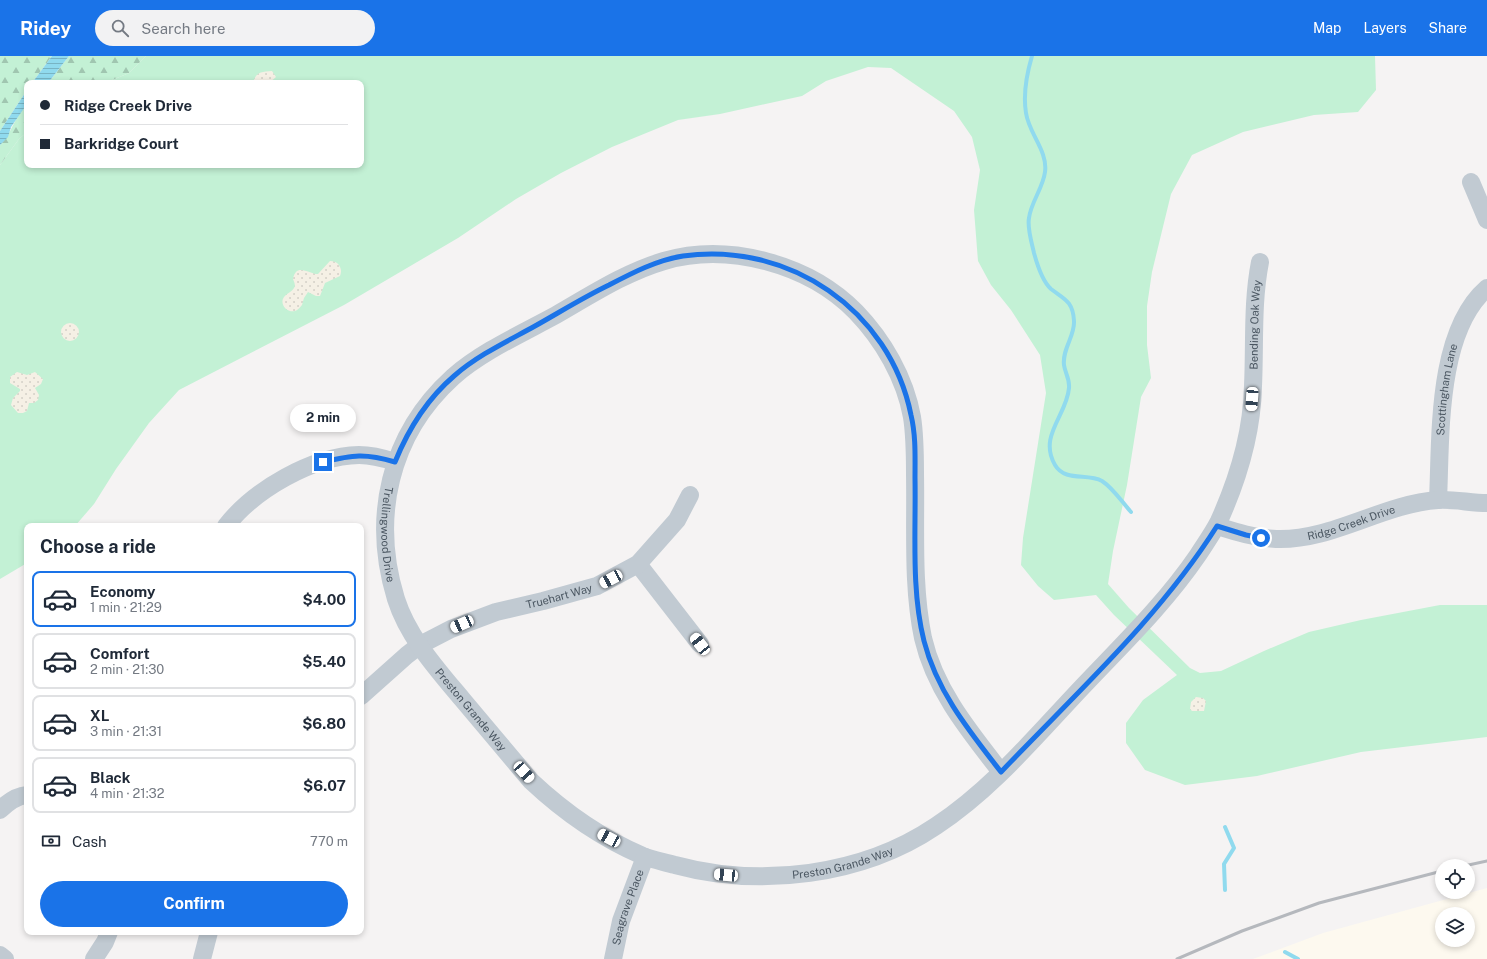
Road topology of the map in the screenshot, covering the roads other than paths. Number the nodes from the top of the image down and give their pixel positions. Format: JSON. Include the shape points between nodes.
{"nodes":[{"id":1,"x":1471,"y":182,"type":"dead end"},
{"id":2,"x":1487,"y":220,"type":"edge"},
{"id":3,"x":1260,"y":262,"type":"dead end"},
{"id":4,"x":1487,"y":288,"type":"edge"},
{"id":5,"x":395,"y":462,"type":"junction"},
{"id":6,"x":690,"y":495,"type":"dead end"},
{"id":7,"x":1438,"y":500,"type":"junction"},
{"id":8,"x":1487,"y":503,"type":"edge"},
{"id":9,"x":229,"y":523,"type":"edge"},
{"id":10,"x":1217,"y":526,"type":"junction"},
{"id":11,"x":638,"y":564,"type":"junction"},
{"id":12,"x":700,"y":644,"type":"dead end"},
{"id":13,"x":420,"y":646,"type":"junction"},
{"id":14,"x":364,"y":693,"type":"edge"},
{"id":15,"x":1001,"y":772,"type":"junction"},
{"id":16,"x":24,"y":796,"type":"edge"},
{"id":17,"x":0,"y":810,"type":"edge"},
{"id":18,"x":645,"y":857,"type":"junction"},
{"id":19,"x":108,"y":935,"type":"edge"},
{"id":20,"x":208,"y":935,"type":"edge"},
{"id":21,"x":0,"y":955,"type":"edge"},
{"id":22,"x":5,"y":959,"type":"edge"},
{"id":23,"x":94,"y":959,"type":"edge"},
{"id":24,"x":202,"y":959,"type":"edge"},
{"id":25,"x":613,"y":959,"type":"edge"}],
"edges":[{"from":1,"to":2,"type":"street"},
{"from":3,"to":10,"type":"street","name":"Bending Oak Way","via":[[1255,289],[1253,387],[1249,428],[1238,470]]},
{"from":4,"to":7,"type":"street","name":"Scottingham Lane","via":[[1465,316],[1452,351],[1444,400]]},
{"from":5,"to":9,"type":"street","via":[[370,455],[323,462],[275,484],[252,499]]},
{"from":5,"to":13,"type":"street","name":"Trellingwood Drive","via":[[386,499],[386,561],[403,618]]},
{"from":5,"to":15,"type":"street","name":"Trellingwood Drive","via":[[414,423],[454,376],[478,358],[606,286],[644,268],[682,256],[743,256],[783,267],[808,278],[841,299],[870,328],[892,361],[906,393],[914,436],[916,592],[924,640],[930,662],[948,699]]},
{"from":6,"to":11,"type":"street","name":"Truehart Way","via":[[677,520]]},
{"from":7,"to":8,"type":"street","name":"Ridge Creek Drive"},
{"from":7,"to":10,"type":"street","name":"Ridge Creek Drive","via":[[1398,509],[1314,536],[1261,538]]},
{"from":10,"to":15,"type":"street","name":"Preston Grande Way","via":[[1181,578],[1146,619]]},
{"from":11,"to":12,"type":"street"},
{"from":11,"to":13,"type":"street","name":"Truehart Way","via":[[597,586],[473,619]]},
{"from":13,"to":14,"type":"street","name":"Truehart Way"},
{"from":13,"to":18,"type":"street","name":"Preston Grande Way","via":[[510,756],[547,796],[586,826]]},
{"from":15,"to":18,"type":"street","name":"Preston Grande Way","via":[[963,807],[933,828],[872,858],[838,867],[808,873],[748,877],[715,874]]},
{"from":16,"to":17,"type":"street","via":[[8,802]]},
{"from":18,"to":25,"type":"street","name":"Seagrave Place","via":[[622,921]]},
{"from":19,"to":23,"type":"street"},
{"from":20,"to":24,"type":"street"},
{"from":21,"to":22,"type":"street"}]}
